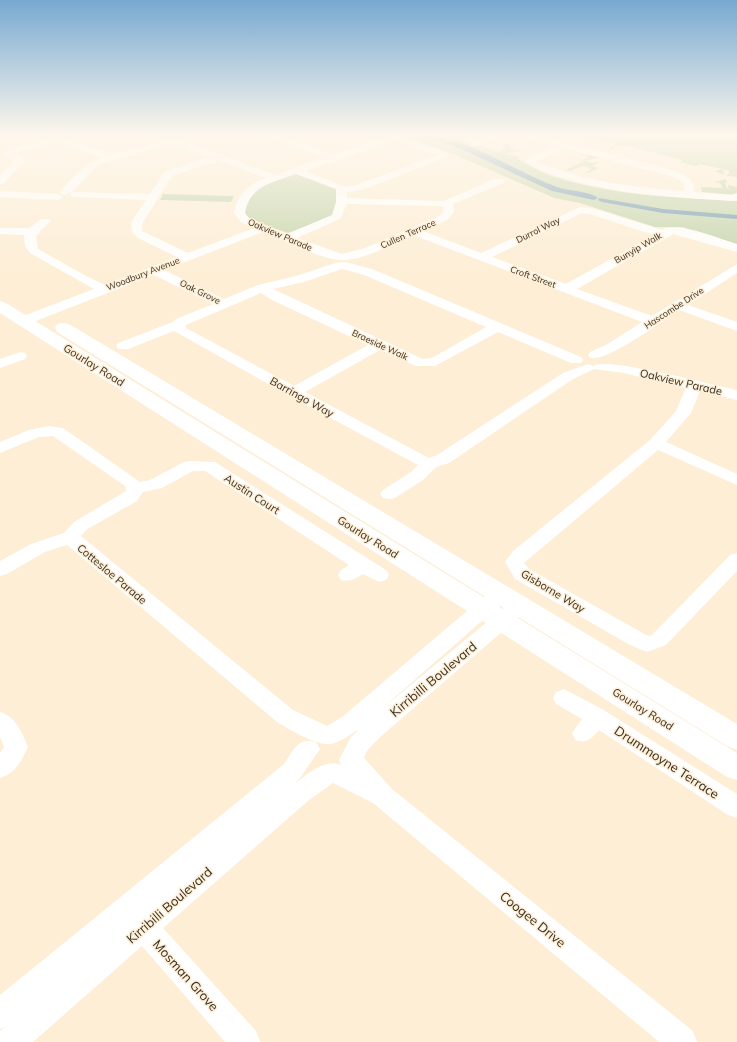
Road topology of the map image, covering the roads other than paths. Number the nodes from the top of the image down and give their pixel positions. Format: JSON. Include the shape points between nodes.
{"nodes":[{"id":1,"x":76,"y":184,"type":"edge"},
{"id":2,"x":161,"y":184,"type":"edge"},
{"id":3,"x":263,"y":184,"type":"edge"},
{"id":4,"x":331,"y":184,"type":"edge"},
{"id":5,"x":368,"y":184,"type":"edge"},
{"id":6,"x":493,"y":184,"type":"edge"},
{"id":7,"x":590,"y":184,"type":"edge"},
{"id":8,"x":689,"y":184,"type":"edge"},
{"id":9,"x":0,"y":194,"type":"edge"},
{"id":10,"x":689,"y":194,"type":"junction"},
{"id":11,"x":342,"y":195,"type":"junction"},
{"id":12,"x":737,"y":196,"type":"edge"},
{"id":13,"x":151,"y":197,"type":"junction"},
{"id":14,"x":63,"y":200,"type":"junction"},
{"id":15,"x":445,"y":204,"type":"junction"},
{"id":16,"x":263,"y":228,"type":"junction"},
{"id":17,"x":3,"y":231,"type":"edge"},
{"id":18,"x":412,"y":231,"type":"junction"},
{"id":19,"x":32,"y":234,"type":"junction"},
{"id":20,"x":663,"y":234,"type":"junction"},
{"id":21,"x":286,"y":238,"type":"junction"},
{"id":22,"x":737,"y":248,"type":"edge"},
{"id":23,"x":187,"y":257,"type":"junction"},
{"id":24,"x":482,"y":257,"type":"junction"},
{"id":25,"x":343,"y":262,"type":"junction"},
{"id":26,"x":737,"y":268,"type":"edge"},
{"id":27,"x":154,"y":270,"type":"junction"},
{"id":28,"x":262,"y":288,"type":"junction"},
{"id":29,"x":567,"y":289,"type":"junction"},
{"id":30,"x":0,"y":290,"type":"edge"},
{"id":31,"x":102,"y":290,"type":"junction"},
{"id":32,"x":223,"y":304,"type":"junction"},
{"id":33,"x":0,"y":306,"type":"edge"},
{"id":34,"x":679,"y":306,"type":"junction"},
{"id":35,"x":32,"y":317,"type":"junction"},
{"id":36,"x":654,"y":322,"type":"junction"},
{"id":37,"x":178,"y":325,"type":"junction"},
{"id":38,"x":498,"y":326,"type":"junction"},
{"id":39,"x":737,"y":327,"type":"edge"},
{"id":40,"x":379,"y":345,"type":"junction"},
{"id":41,"x":124,"y":346,"type":"dead end"},
{"id":42,"x":20,"y":356,"type":"dead end"},
{"id":43,"x":593,"y":360,"type":"junction"},
{"id":44,"x":0,"y":364,"type":"edge"},
{"id":45,"x":695,"y":384,"type":"junction"},
{"id":46,"x":293,"y":392,"type":"junction"},
{"id":47,"x":737,"y":395,"type":"edge"},
{"id":48,"x":656,"y":443,"type":"junction"},
{"id":49,"x":0,"y":448,"type":"edge"},
{"id":50,"x":430,"y":463,"type":"junction"},
{"id":51,"x":737,"y":480,"type":"edge"},
{"id":52,"x":135,"y":489,"type":"junction"},
{"id":53,"x":389,"y":494,"type":"dead end"},
{"id":54,"x":72,"y":537,"type":"junction"},
{"id":55,"x":737,"y":559,"type":"edge"},
{"id":56,"x":0,"y":569,"type":"edge"},
{"id":57,"x":378,"y":575,"type":"dead end"},
{"id":58,"x":500,"y":594,"type":"joint"},
{"id":59,"x":502,"y":612,"type":"junction"},
{"id":60,"x":564,"y":698,"type":"dead end"},
{"id":61,"x":0,"y":722,"type":"edge"},
{"id":62,"x":737,"y":738,"type":"edge"},
{"id":63,"x":318,"y":741,"type":"junction"},
{"id":64,"x":342,"y":765,"type":"junction"},
{"id":65,"x":0,"y":768,"type":"edge"},
{"id":66,"x":737,"y":768,"type":"edge"},
{"id":67,"x":737,"y":807,"type":"edge"},
{"id":68,"x":135,"y":918,"type":"junction"},
{"id":69,"x":0,"y":1014,"type":"edge"},
{"id":70,"x":10,"y":1042,"type":"edge"},
{"id":71,"x":245,"y":1042,"type":"edge"},
{"id":72,"x":682,"y":1042,"type":"edge"}],
"edges":[{"from":1,"to":14,"type":"street"},
{"from":2,"to":13,"type":"street"},
{"from":3,"to":16,"type":"street","name":"Oakview Parade","via":[[249,190],[240,215]]},
{"from":4,"to":11,"type":"street","via":[[337,186]]},
{"from":5,"to":11,"type":"street"},
{"from":6,"to":15,"type":"street"},
{"from":7,"to":10,"type":"street","via":[[622,190]]},
{"from":8,"to":10,"type":"street"},
{"from":9,"to":14,"type":"street","via":[[44,195]]},
{"from":10,"to":12,"type":"street","via":[[732,198]]},
{"from":11,"to":15,"type":"street","name":"Cullen Terrace"},
{"from":11,"to":21,"type":"street","via":[[336,217]]},
{"from":13,"to":14,"type":"street","via":[[90,196]]},
{"from":13,"to":23,"type":"street","via":[[137,222],[137,232]]},
{"from":14,"to":19,"type":"street"},
{"from":15,"to":18,"type":"street","name":"Cullen Terrace","via":[[449,207],[448,215]]},
{"from":16,"to":21,"type":"street","name":"Oakview Parade"},
{"from":16,"to":23,"type":"street","name":"Woodbury Avenue"},
{"from":17,"to":19,"type":"street"},
{"from":18,"to":24,"type":"street","name":"Croft Street"},
{"from":18,"to":25,"type":"street","name":"Cullen Terrace"},
{"from":19,"to":31,"type":"street","via":[[32,249],[36,254]]},
{"from":20,"to":22,"type":"street","name":"Bunyip Walk","via":[[671,230],[680,231]]},
{"from":20,"to":24,"type":"street","name":"Durrol Way","via":[[592,211],[580,210]]},
{"from":20,"to":29,"type":"street","name":"Bunyip Walk"},
{"from":21,"to":25,"type":"street","name":"Oakview Parade"},
{"from":23,"to":27,"type":"street","name":"Woodbury Avenue"},
{"from":24,"to":29,"type":"street","name":"Croft Street"},
{"from":25,"to":28,"type":"street","via":[[309,276]]},
{"from":25,"to":38,"type":"street","name":"Oakview Parade"},
{"from":26,"to":34,"type":"street","name":"Hascombe Drive"},
{"from":27,"to":31,"type":"street","name":"Woodbury Avenue"},
{"from":27,"to":32,"type":"street","name":"Oak Grove"},
{"from":28,"to":32,"type":"street"},
{"from":28,"to":40,"type":"street","name":"Braeside Walk"},
{"from":29,"to":36,"type":"street","name":"Croft Street"},
{"from":30,"to":35,"type":"main road","name":"Gourlay Road"},
{"from":31,"to":35,"type":"street","name":"Woodbury Avenue"},
{"from":32,"to":37,"type":"street"},
{"from":33,"to":35,"type":"main road","name":"Gourlay Road"},
{"from":34,"to":36,"type":"street","name":"Hascombe Drive"},
{"from":34,"to":39,"type":"street"},
{"from":35,"to":58,"type":"main road","name":"Gourlay Road"},
{"from":35,"to":59,"type":"main road","name":"Gourlay Road"},
{"from":36,"to":43,"type":"street","name":"Hascombe Drive"},
{"from":37,"to":41,"type":"street"},
{"from":37,"to":46,"type":"street","name":"Barringo Way","via":[[180,330]]},
{"from":38,"to":40,"type":"street","name":"Braeside Walk","via":[[428,364],[414,361]]},
{"from":38,"to":43,"type":"street","name":"Oakview Parade","via":[[551,348]]},
{"from":40,"to":46,"type":"street"},
{"from":42,"to":44,"type":"street"},
{"from":43,"to":45,"type":"street","name":"Oakview Parade"},
{"from":43,"to":50,"type":"street","via":[[443,459]]},
{"from":45,"to":47,"type":"street","name":"Oakview Parade"},
{"from":45,"to":48,"type":"street","name":"Gisborne Way","via":[[683,413]]},
{"from":46,"to":50,"type":"street","name":"Barringo Way","via":[[421,461]]},
{"from":48,"to":51,"type":"street"},
{"from":48,"to":55,"type":"street","name":"Gisborne Way","via":[[520,555],[514,562],[516,567],[522,574],[641,643],[647,644],[659,640]]},
{"from":49,"to":52,"type":"street","via":[[35,432],[57,430],[129,481]]},
{"from":50,"to":53,"type":"street","via":[[417,476]]},
{"from":52,"to":54,"type":"street","name":"Cottesloe Parade","via":[[131,497],[75,529]]},
{"from":52,"to":57,"type":"street","name":"Austin Court","via":[[156,484],[190,466],[209,466],[355,570]]},
{"from":54,"to":56,"type":"street","via":[[38,548]]},
{"from":54,"to":63,"type":"street","name":"Cottesloe Parade","via":[[75,544],[285,716],[300,738]]},
{"from":58,"to":59,"type":"street","name":"Kirribilli Boulevard"},
{"from":59,"to":62,"type":"main road","name":"Gourlay Road"},
{"from":59,"to":63,"type":"street","name":"Kirribilli Boulevard","via":[[350,723]]},
{"from":59,"to":64,"type":"street","name":"Kirribilli Boulevard","via":[[371,731]]},
{"from":59,"to":66,"type":"main road","name":"Gourlay Road"},
{"from":60,"to":67,"type":"street","name":"Drummoyne Terrace","via":[[590,725]]},
{"from":61,"to":65,"type":"street","via":[[12,735],[16,747],[11,758]]},
{"from":63,"to":64,"type":"street","via":[[342,737],[348,741],[351,745]]},
{"from":63,"to":64,"type":"street","via":[[309,760],[312,766],[317,770]]},
{"from":63,"to":68,"type":"street","name":"Kirribilli Boulevard","via":[[292,771]]},
{"from":64,"to":68,"type":"street","name":"Kirribilli Boulevard","via":[[300,793]]},
{"from":64,"to":72,"type":"street","name":"Coogee Drive"},
{"from":68,"to":69,"type":"street","name":"Kirribilli Boulevard"},
{"from":68,"to":70,"type":"street","name":"Kirribilli Boulevard"},
{"from":68,"to":71,"type":"street","name":"Mosman Grove"}]}
